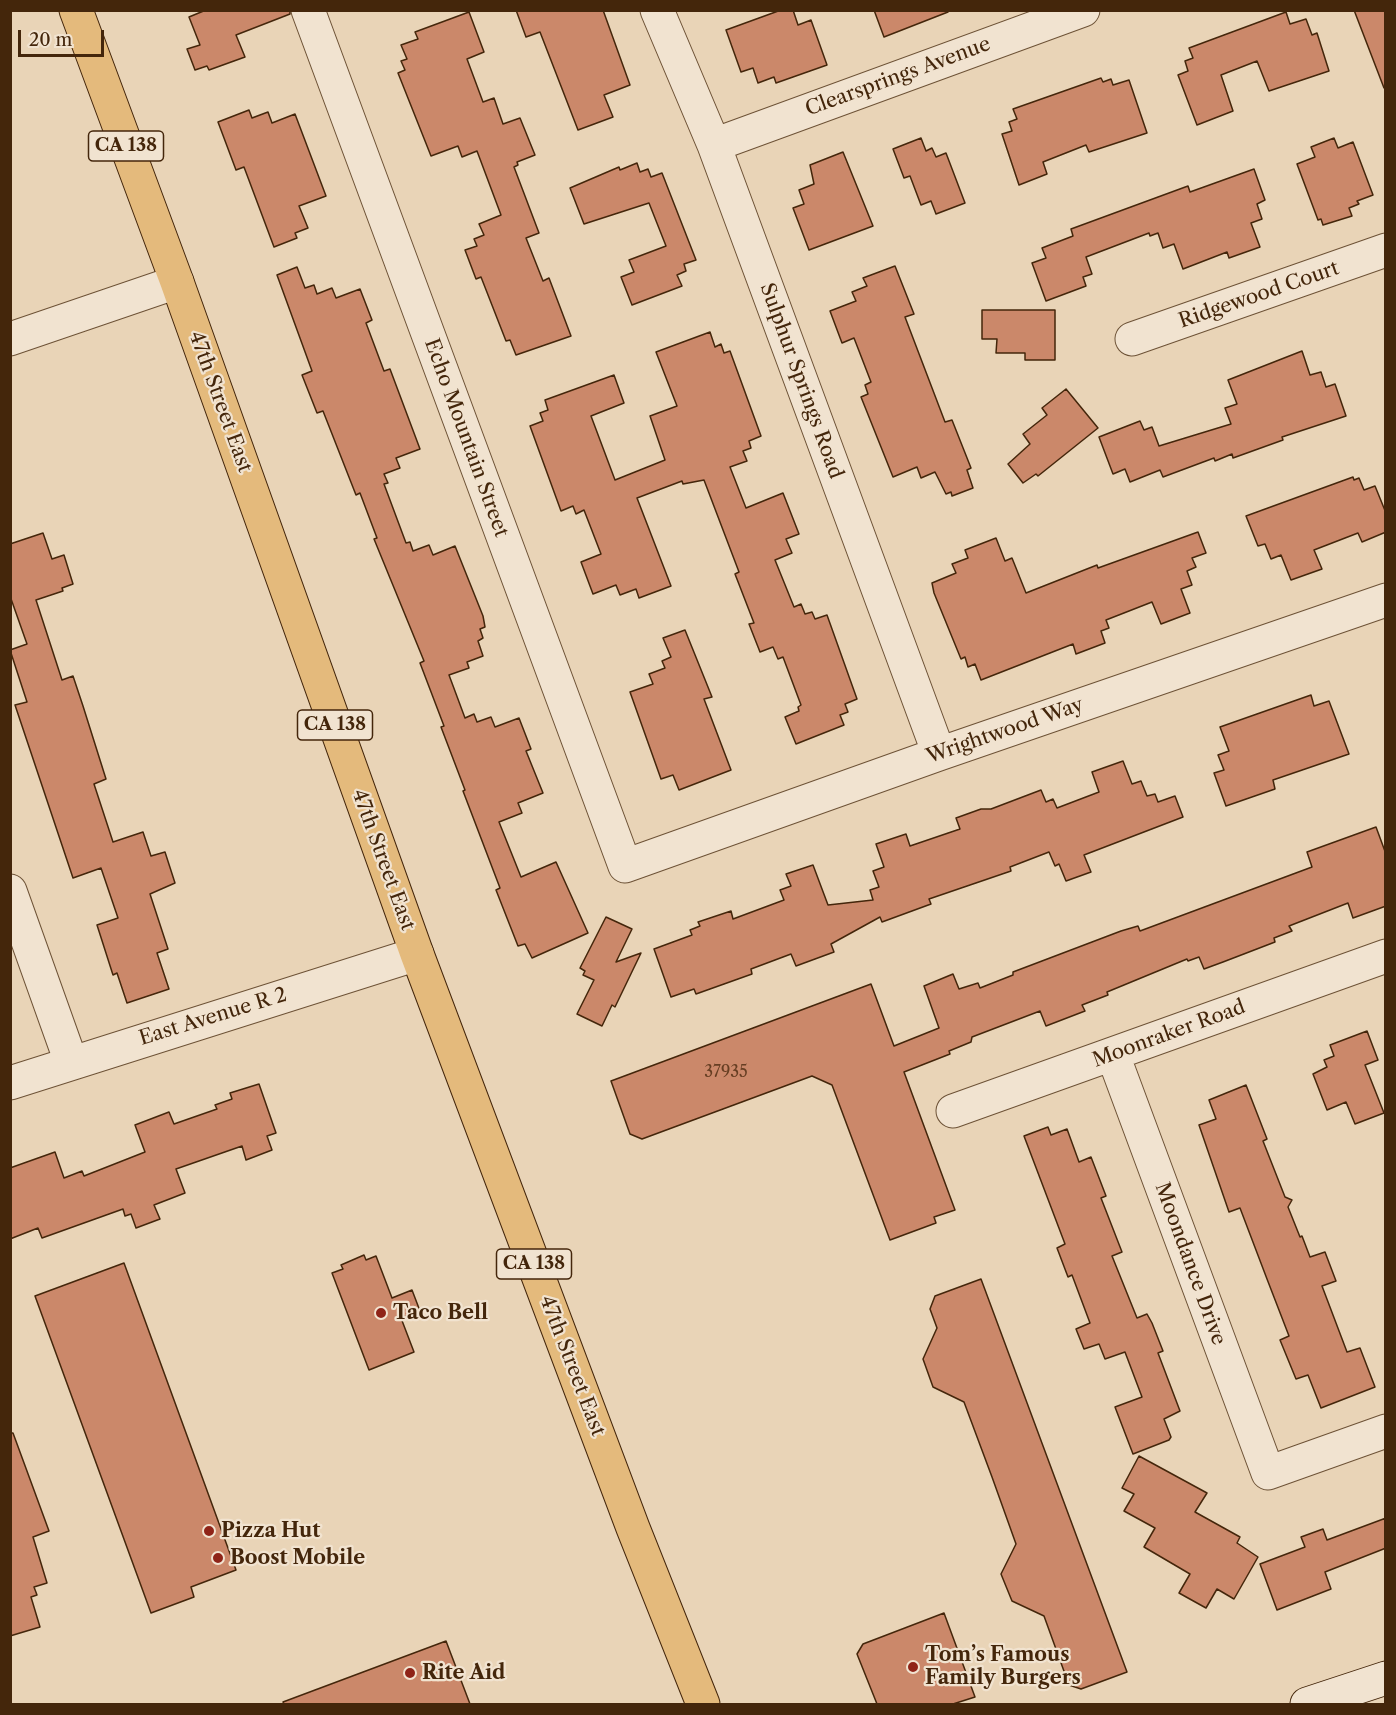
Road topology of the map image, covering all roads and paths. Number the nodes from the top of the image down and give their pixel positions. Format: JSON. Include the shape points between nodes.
{"nodes":[{"id":1,"x":76,"y":10,"type":"edge"},
{"id":2,"x":308,"y":10,"type":"edge"},
{"id":3,"x":657,"y":10,"type":"edge"},
{"id":4,"x":1083,"y":10,"type":"edge"},
{"id":5,"x":1008,"y":23,"type":"edge"},
{"id":6,"x":714,"y":145,"type":"junction"},
{"id":7,"x":1386,"y":250,"type":"edge"},
{"id":8,"x":177,"y":282,"type":"junction"},
{"id":9,"x":10,"y":339,"type":"edge"},
{"id":10,"x":1132,"y":339,"type":"dead end"},
{"id":11,"x":1386,"y":600,"type":"edge"},
{"id":12,"x":939,"y":753,"type":"junction"},
{"id":13,"x":625,"y":866,"type":"joint"},
{"id":14,"x":10,"y":891,"type":"edge"},
{"id":15,"x":417,"y":954,"type":"junction"},
{"id":16,"x":1386,"y":956,"type":"edge"},
{"id":17,"x":1113,"y":1055,"type":"junction"},
{"id":18,"x":70,"y":1062,"type":"junction"},
{"id":19,"x":10,"y":1083,"type":"edge"},
{"id":20,"x":953,"y":1111,"type":"dead end"},
{"id":21,"x":1386,"y":1431,"type":"edge"},
{"id":22,"x":1386,"y":1678,"type":"edge"},
{"id":23,"x":703,"y":1704,"type":"edge"},
{"id":24,"x":1307,"y":1704,"type":"edge"}],
"edges":[{"from":1,"to":8,"type":"highway","name":"47th Street East","number":"CA 138"},
{"from":2,"to":13,"type":"street","name":"Echo Mountain Street"},
{"from":3,"to":6,"type":"street","name":"Sulphur Springs Road"},
{"from":4,"to":5,"type":"street","name":"Clearsprings Avenue"},
{"from":5,"to":6,"type":"street","name":"Clearsprings Avenue"},
{"from":6,"to":12,"type":"street","name":"Sulphur Springs Road"},
{"from":7,"to":10,"type":"street","name":"Ridgewood Court"},
{"from":8,"to":9,"type":"street"},
{"from":8,"to":15,"type":"highway","name":"47th Street East","number":"CA 138"},
{"from":11,"to":12,"type":"street","name":"Wrightwood Way"},
{"from":12,"to":13,"type":"street","name":"Wrightwood Way"},
{"from":14,"to":18,"type":"street"},
{"from":15,"to":18,"type":"street","name":"East Avenue R 2"},
{"from":15,"to":23,"type":"highway","name":"47th Street East","number":"CA 138"},
{"from":16,"to":17,"type":"street","name":"Moonraker Road"},
{"from":17,"to":20,"type":"street","name":"Moonraker Road"},
{"from":17,"to":21,"type":"street","name":"Moondance Drive","via":[[1268,1473]]},
{"from":18,"to":19,"type":"street","name":"East Avenue R 2"},
{"from":22,"to":24,"type":"street"}]}
